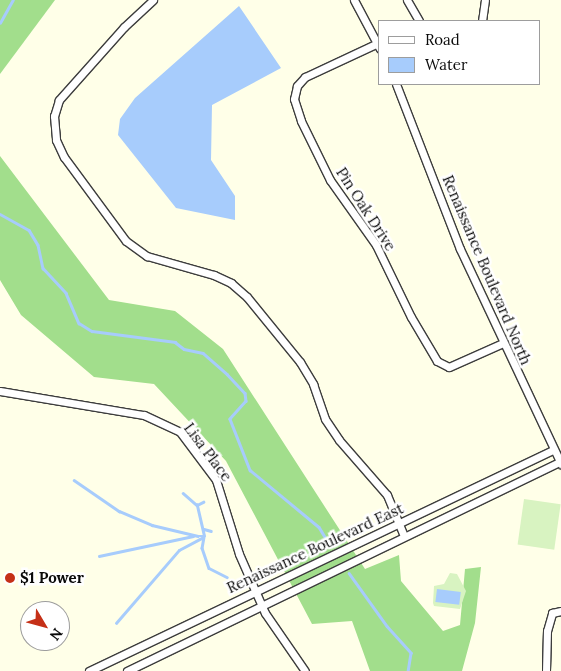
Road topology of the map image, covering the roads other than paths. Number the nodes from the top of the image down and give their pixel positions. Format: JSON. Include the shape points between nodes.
{"nodes":[{"id":1,"x":153,"y":0,"type":"edge"},
{"id":2,"x":354,"y":0,"type":"edge"},
{"id":3,"x":407,"y":0,"type":"edge"},
{"id":4,"x":485,"y":0,"type":"edge"},
{"id":5,"x":417,"y":20,"type":"edge"},
{"id":6,"x":482,"y":20,"type":"edge"},
{"id":7,"x":378,"y":42,"type":"edge"},
{"id":8,"x":378,"y":44,"type":"edge"},
{"id":9,"x":396,"y":85,"type":"edge"},
{"id":10,"x":503,"y":343,"type":"junction"},
{"id":11,"x":0,"y":391,"type":"edge"},
{"id":12,"x":553,"y":450,"type":"junction"},
{"id":13,"x":561,"y":463,"type":"edge"},
{"id":14,"x":399,"y":524,"type":"junction"},
{"id":15,"x":404,"y":536,"type":"junction"},
{"id":16,"x":256,"y":592,"type":"junction"},
{"id":17,"x":261,"y":604,"type":"junction"},
{"id":18,"x":561,"y":611,"type":"edge"},
{"id":19,"x":104,"y":668,"type":"edge"},
{"id":20,"x":89,"y":671,"type":"edge"},
{"id":21,"x":128,"y":671,"type":"edge"},
{"id":22,"x":306,"y":671,"type":"edge"},
{"id":23,"x":546,"y":671,"type":"edge"}],
"edges":[{"from":1,"to":14,"type":"street","via":[[124,27],[59,100],[54,116],[56,140],[64,157],[126,241],[147,256],[214,275],[231,283],[247,297],[300,362],[313,384],[325,419],[387,495]]},
{"from":2,"to":7,"type":"street"},
{"from":3,"to":5,"type":"street"},
{"from":4,"to":6,"type":"street"},
{"from":8,"to":10,"type":"street","name":"Pin Oak Drive","via":[[305,77],[297,86],[294,99],[301,121],[330,180],[376,244],[410,317],[437,360],[448,367]]},
{"from":9,"to":10,"type":"street","name":"Renaissance Boulevard North","via":[[460,249]]},
{"from":10,"to":12,"type":"street","name":"Renaissance Boulevard North"},
{"from":11,"to":16,"type":"street","name":"Lisa Place","via":[[144,415],[180,432],[216,480],[239,554]]},
{"from":12,"to":13,"type":"street","name":"Renaissance Boulevard North"},
{"from":12,"to":14,"type":"street","name":"Renaissance Boulevard East"},
{"from":13,"to":15,"type":"street","name":"Renaissance Boulevard East"},
{"from":14,"to":15,"type":"street"},
{"from":14,"to":16,"type":"street","name":"Renaissance Boulevard East"},
{"from":15,"to":17,"type":"street","name":"Renaissance Boulevard East"},
{"from":16,"to":17,"type":"street","name":"Lisa Place"},
{"from":16,"to":19,"type":"street","name":"Renaissance Boulevard East"},
{"from":17,"to":21,"type":"street","name":"Renaissance Boulevard East"},
{"from":17,"to":22,"type":"street","name":"Lisa Place","via":[[276,633]]},
{"from":18,"to":23,"type":"street","via":[[552,612],[547,631]]},
{"from":19,"to":20,"type":"street","name":"Renaissance Boulevard East"}]}
